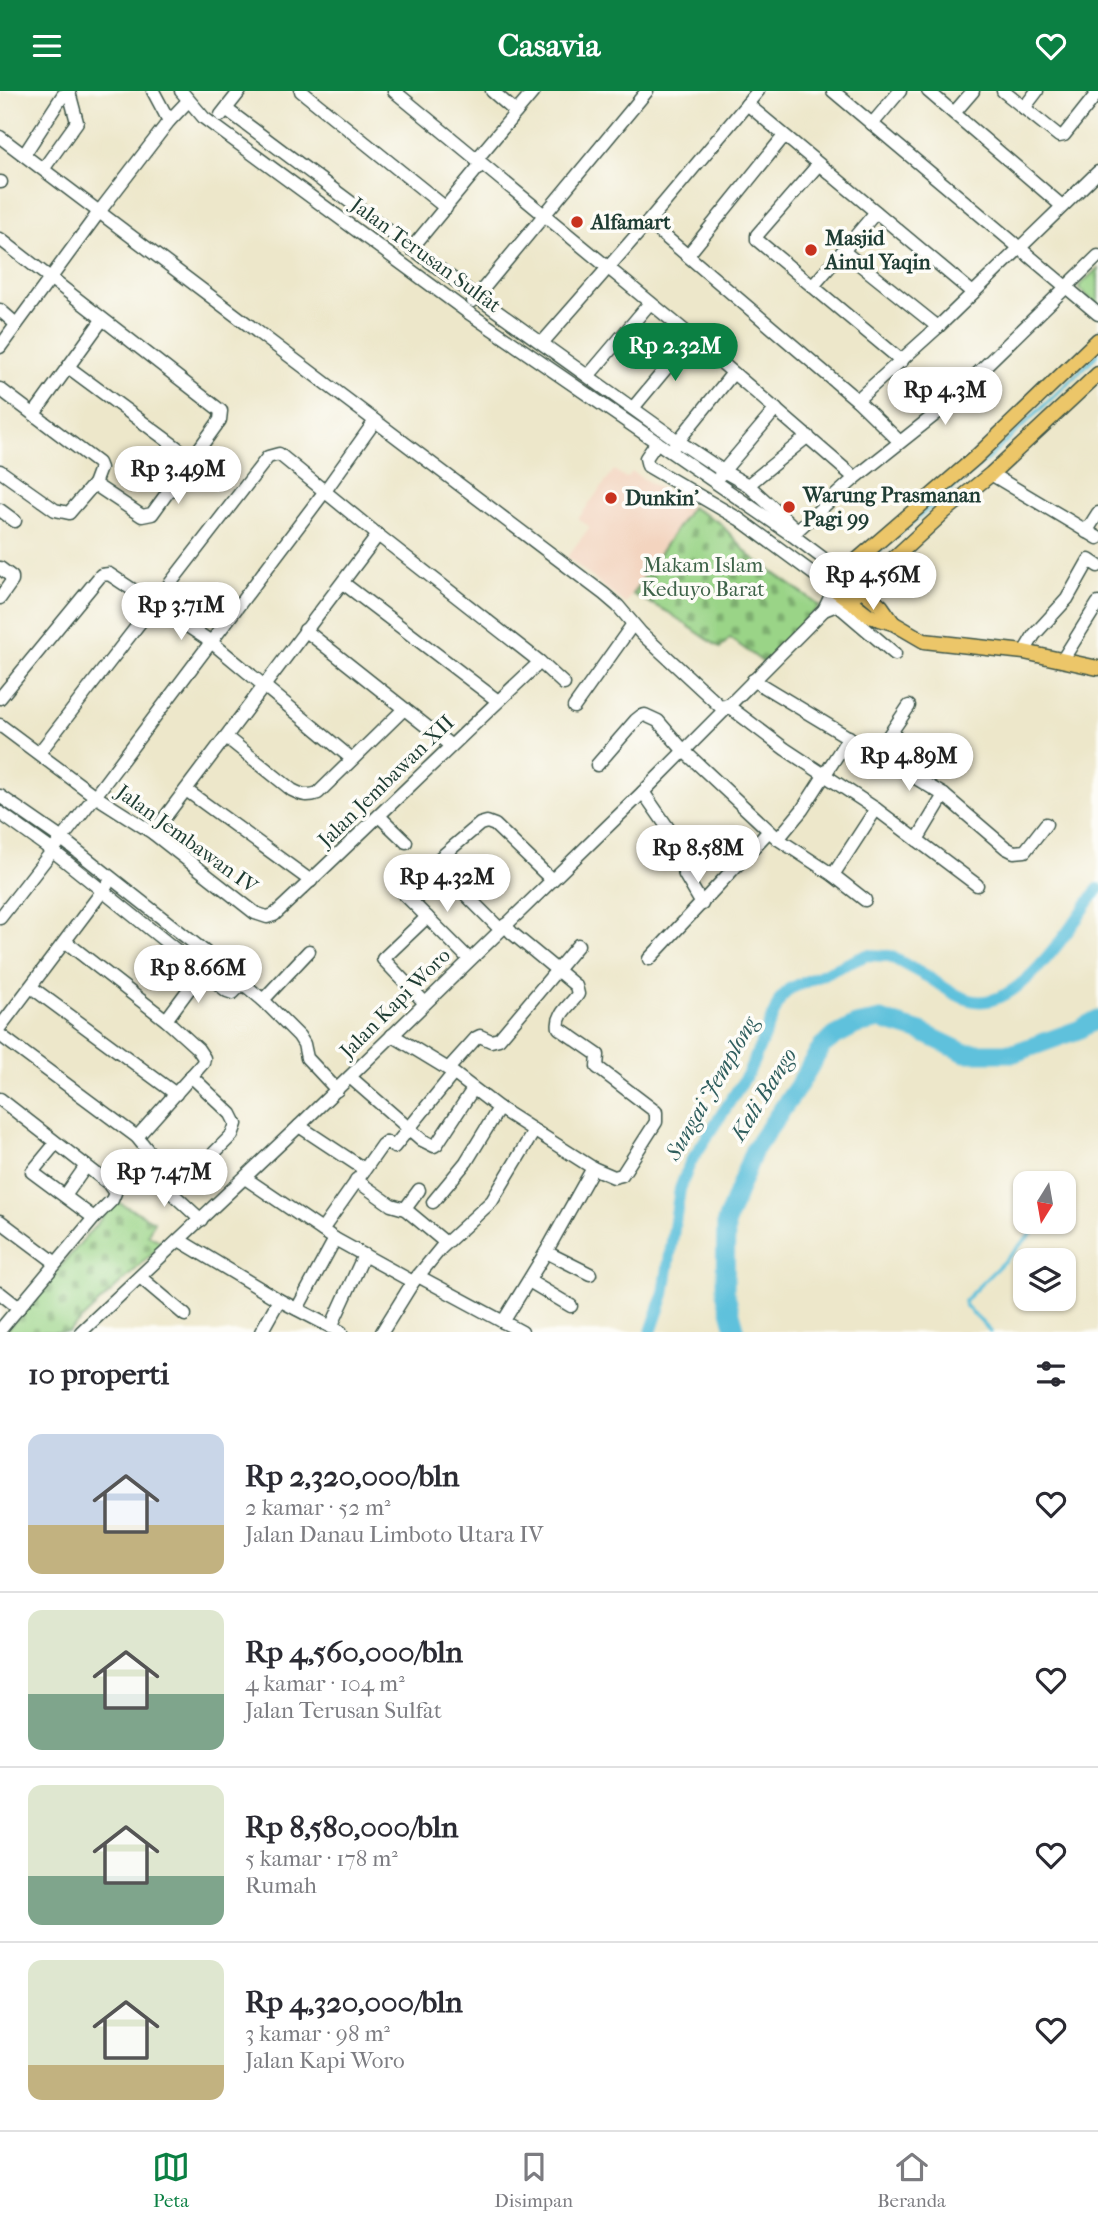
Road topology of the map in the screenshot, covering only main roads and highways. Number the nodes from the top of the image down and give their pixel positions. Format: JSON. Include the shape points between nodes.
{"nodes":[{"id":1,"x":1098,"y":340,"type":"edge"},
{"id":2,"x":1098,"y":374,"type":"edge"},
{"id":3,"x":844,"y":573,"type":"junction"},
{"id":4,"x":863,"y":588,"type":"junction"},
{"id":5,"x":835,"y":600,"type":"junction"},
{"id":6,"x":893,"y":623,"type":"junction"},
{"id":7,"x":1098,"y":668,"type":"edge"}],
"edges":[{"from":1,"to":3,"type":"main road","name":"Jalan Kapi Woro","via":[[975,458]]},
{"from":2,"to":4,"type":"main road","name":"Jalan Kapi Woro"},
{"from":3,"to":4,"type":"main road"},
{"from":3,"to":5,"type":"main road","name":"Jalan Kapi Woro"},
{"from":4,"to":5,"type":"main road","name":"Jalan Kapi Woro"},
{"from":4,"to":6,"type":"main road"},
{"from":5,"to":6,"type":"main road"},
{"from":6,"to":7,"type":"main road","via":[[932,643],[1024,652]]}]}
